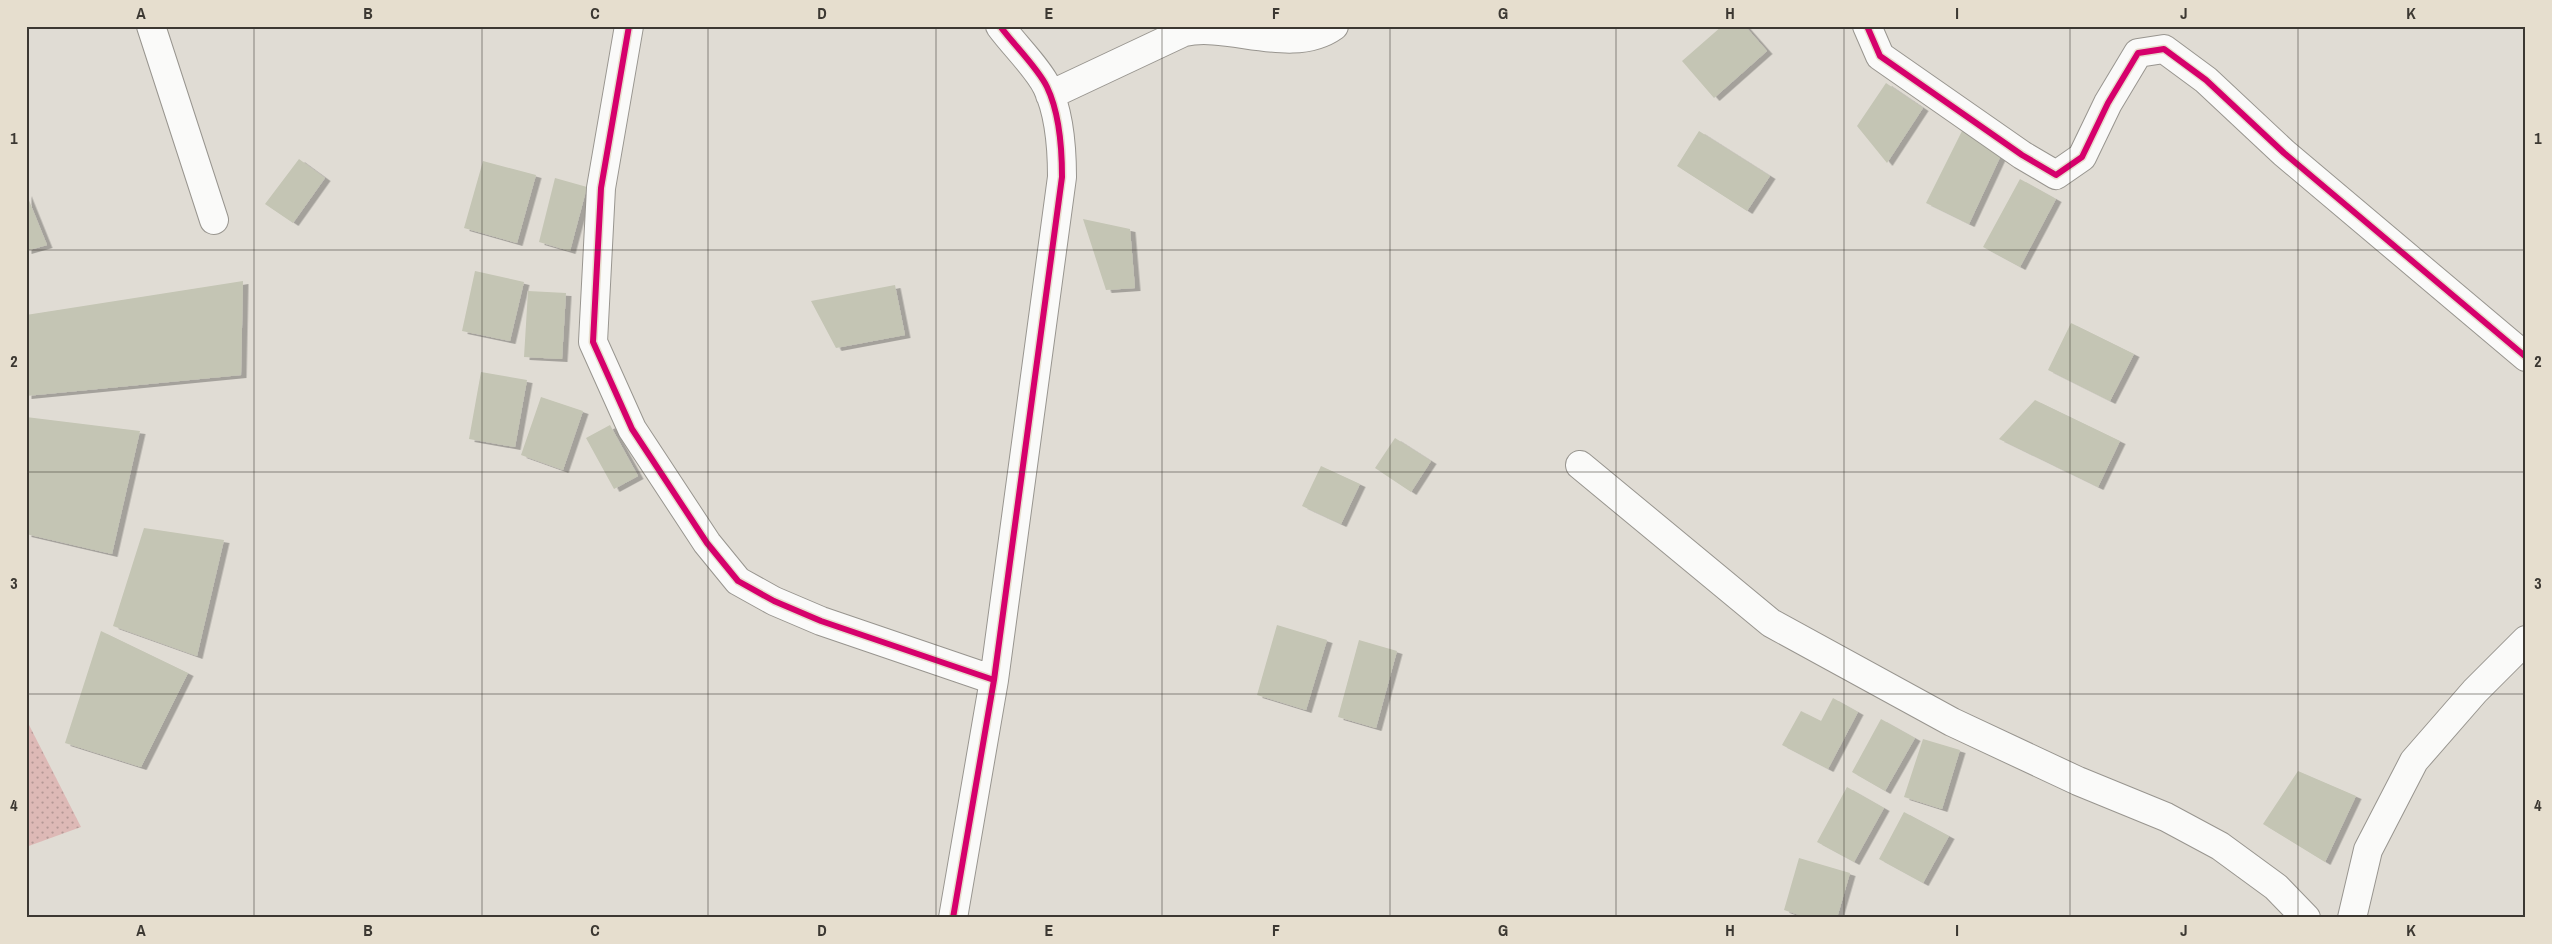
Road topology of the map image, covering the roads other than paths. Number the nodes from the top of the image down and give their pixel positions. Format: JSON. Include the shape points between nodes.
{"nodes":[{"id":1,"x":151,"y":26,"type":"edge"},
{"id":2,"x":629,"y":26,"type":"edge"},
{"id":3,"x":1000,"y":26,"type":"edge"},
{"id":4,"x":1334,"y":26,"type":"edge"},
{"id":5,"x":1867,"y":26,"type":"edge"},
{"id":6,"x":1050,"y":95,"type":"junction"},
{"id":7,"x":214,"y":220,"type":"dead end"},
{"id":8,"x":2526,"y":357,"type":"edge"},
{"id":9,"x":1580,"y":465,"type":"dead end"},
{"id":10,"x":2526,"y":640,"type":"edge"},
{"id":11,"x":994,"y":680,"type":"junction"},
{"id":12,"x":953,"y":918,"type":"edge"},
{"id":13,"x":2306,"y":918,"type":"edge"},
{"id":14,"x":2352,"y":918,"type":"edge"}],
"edges":[{"from":1,"to":7,"type":"street"},
{"from":2,"to":11,"type":"street","via":[[601,188],[593,342],[632,429],[707,543],[738,581],[774,601],[822,621]]},
{"from":3,"to":6,"type":"street","via":[[1047,86]]},
{"from":4,"to":6,"type":"street","via":[[1311,35],[1285,38],[1206,29],[1184,32]]},
{"from":5,"to":8,"type":"street","via":[[1880,56],[2056,175],[2082,156],[2138,53],[2164,49],[2206,80],[2284,153]]},
{"from":6,"to":11,"type":"street","via":[[1058,127],[1062,177]]},
{"from":9,"to":13,"type":"street","via":[[1771,623],[1952,722],[2166,818],[2220,846],[2276,887]]},
{"from":10,"to":14,"type":"street","via":[[2475,691],[2414,761],[2368,850]]},
{"from":11,"to":12,"type":"street"}]}
